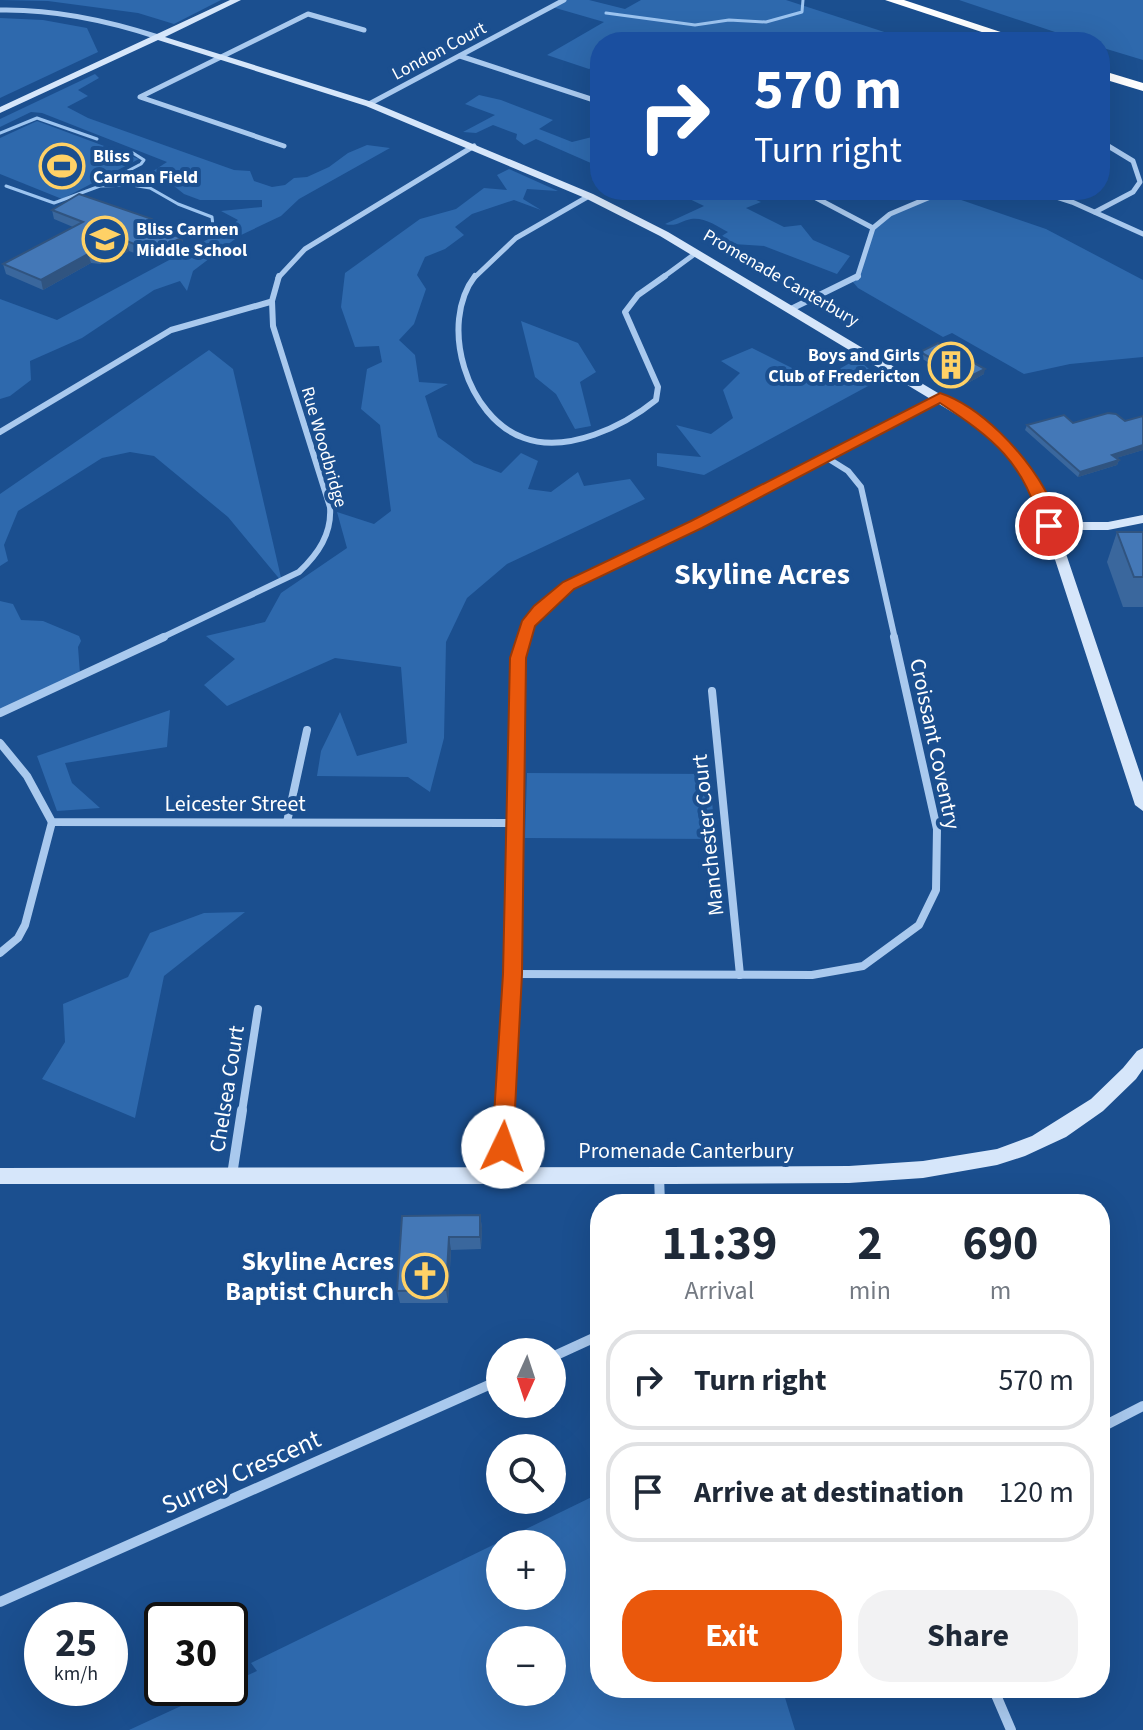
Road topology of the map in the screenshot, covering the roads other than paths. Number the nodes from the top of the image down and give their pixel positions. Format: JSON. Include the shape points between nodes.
{"nodes":[{"id":1,"x":237,"y":0,"type":"edge"},
{"id":2,"x":564,"y":0,"type":"edge"},
{"id":3,"x":900,"y":0,"type":"edge"},
{"id":4,"x":886,"y":2,"type":"edge"},
{"id":5,"x":0,"y":10,"type":"edge"},
{"id":6,"x":929,"y":11,"type":"junction"},
{"id":7,"x":364,"y":30,"type":"dead end"},
{"id":8,"x":972,"y":32,"type":"edge"},
{"id":9,"x":994,"y":32,"type":"edge"},
{"id":10,"x":158,"y":37,"type":"junction"},
{"id":11,"x":460,"y":56,"type":"junction"},
{"id":12,"x":219,"y":57,"type":"junction"},
{"id":13,"x":1110,"y":69,"type":"edge"},
{"id":14,"x":1110,"y":77,"type":"edge"},
{"id":15,"x":1143,"y":79,"type":"edge"},
{"id":16,"x":1143,"y":87,"type":"edge"},
{"id":17,"x":590,"y":98,"type":"edge"},
{"id":18,"x":369,"y":104,"type":"junction"},
{"id":19,"x":0,"y":110,"type":"edge"},
{"id":20,"x":284,"y":146,"type":"dead end"},
{"id":21,"x":474,"y":146,"type":"junction"},
{"id":22,"x":1110,"y":147,"type":"edge"},
{"id":23,"x":589,"y":196,"type":"joint"},
{"id":24,"x":597,"y":200,"type":"edge"},
{"id":25,"x":820,"y":200,"type":"edge"},
{"id":26,"x":923,"y":200,"type":"edge"},
{"id":27,"x":1062,"y":200,"type":"edge"},
{"id":28,"x":1095,"y":212,"type":"junction"},
{"id":29,"x":873,"y":228,"type":"junction"},
{"id":30,"x":1143,"y":234,"type":"edge"},
{"id":31,"x":696,"y":253,"type":"junction"},
{"id":32,"x":270,"y":302,"type":"junction"},
{"id":33,"x":791,"y":309,"type":"junction"},
{"id":34,"x":940,"y":397,"type":"junction"},
{"id":35,"x":0,"y":432,"type":"edge"},
{"id":36,"x":824,"y":456,"type":"junction"},
{"id":37,"x":1143,"y":519,"type":"edge"},
{"id":38,"x":1049,"y":526,"type":"junction"},
{"id":39,"x":712,"y":691,"type":"dead end"},
{"id":40,"x":0,"y":713,"type":"edge"},
{"id":41,"x":307,"y":730,"type":"dead end"},
{"id":42,"x":0,"y":743,"type":"edge"},
{"id":43,"x":1143,"y":805,"type":"edge"},
{"id":44,"x":52,"y":822,"type":"junction"},
{"id":45,"x":287,"y":822,"type":"junction"},
{"id":46,"x":513,"y":823,"type":"junction"},
{"id":47,"x":0,"y":953,"type":"edge"},
{"id":48,"x":512,"y":974,"type":"junction"},
{"id":49,"x":740,"y":975,"type":"junction"},
{"id":50,"x":258,"y":1009,"type":"dead end"},
{"id":51,"x":1143,"y":1056,"type":"edge"},
{"id":52,"x":232,"y":1175,"type":"junction"},
{"id":53,"x":0,"y":1176,"type":"edge"},
{"id":54,"x":501,"y":1176,"type":"junction"},
{"id":55,"x":659,"y":1176,"type":"junction"},
{"id":56,"x":660,"y":1194,"type":"edge"},
{"id":57,"x":590,"y":1340,"type":"edge"},
{"id":58,"x":566,"y":1351,"type":"edge"},
{"id":59,"x":486,"y":1386,"type":"edge"},
{"id":60,"x":1143,"y":1406,"type":"edge"},
{"id":61,"x":1110,"y":1423,"type":"edge"},
{"id":62,"x":0,"y":1602,"type":"edge"},
{"id":63,"x":997,"y":1698,"type":"edge"},
{"id":64,"x":1011,"y":1730,"type":"edge"}],
"edges":[{"from":1,"to":10,"type":"street"},
{"from":2,"to":11,"type":"street","name":"London Court"},
{"from":3,"to":6,"type":"highway"},
{"from":4,"to":6,"type":"highway"},
{"from":4,"to":8,"type":"highway"},
{"from":5,"to":10,"type":"street","via":[[70,12]]},
{"from":6,"to":9,"type":"highway"},
{"from":7,"to":12,"type":"street","via":[[308,14]]},
{"from":10,"to":12,"type":"street","name":"Promenade Canterbury"},
{"from":10,"to":19,"type":"street"},
{"from":11,"to":17,"type":"street"},
{"from":11,"to":18,"type":"street","name":"London Court"},
{"from":12,"to":18,"type":"street","name":"Promenade Canterbury"},
{"from":12,"to":20,"type":"street","via":[[140,97]]},
{"from":13,"to":15,"type":"highway"},
{"from":14,"to":16,"type":"highway"},
{"from":18,"to":21,"type":"street","name":"Promenade Canterbury"},
{"from":21,"to":23,"type":"street","name":"Promenade Canterbury"},
{"from":21,"to":32,"type":"street","via":[[293,258],[277,278]]},
{"from":22,"to":28,"type":"street","via":[[1132,159],[1140,182],[1133,192]]},
{"from":23,"to":31,"type":"street","via":[[513,240],[462,299],[459,357],[476,392],[509,431],[549,443],[570,440],[632,418],[656,400],[658,387],[625,312],[638,295]]},
{"from":24,"to":31,"type":"street","name":"Promenade Canterbury"},
{"from":25,"to":29,"type":"street"},
{"from":26,"to":29,"type":"street"},
{"from":27,"to":28,"type":"street"},
{"from":28,"to":30,"type":"street"},
{"from":29,"to":33,"type":"street","via":[[857,278]]},
{"from":31,"to":33,"type":"street","name":"Promenade Canterbury"},
{"from":32,"to":35,"type":"street","via":[[171,330]]},
{"from":32,"to":40,"type":"street","name":"Rue Woodbridge","via":[[330,507],[327,538],[317,555],[273,587]]},
{"from":33,"to":34,"type":"street","name":"Promenade Canterbury"},
{"from":34,"to":36,"type":"street"},
{"from":34,"to":38,"type":"street","name":"Promenade Canterbury","via":[[986,427],[1013,453],[1039,492]]},
{"from":36,"to":46,"type":"street","via":[[568,586],[540,609],[527,625],[518,658]]},
{"from":36,"to":49,"type":"street","name":"Croissant Coventry","via":[[861,487],[937,829],[936,890],[919,925],[863,966],[812,975]]},
{"from":37,"to":38,"type":"street","via":[[1108,526]]},
{"from":38,"to":43,"type":"street","name":"Promenade Canterbury"},
{"from":39,"to":49,"type":"street","name":"Manchester Court"},
{"from":41,"to":45,"type":"street"},
{"from":42,"to":44,"type":"street","via":[[27,776]]},
{"from":44,"to":45,"type":"street","name":"Leicester Street"},
{"from":44,"to":47,"type":"street","via":[[25,925]]},
{"from":45,"to":46,"type":"street","name":"Leicester Street"},
{"from":46,"to":48,"type":"street"},
{"from":48,"to":49,"type":"street","name":"Croissant Coventry"},
{"from":48,"to":54,"type":"street"},
{"from":50,"to":52,"type":"street","name":"Chelsea Court"},
{"from":51,"to":55,"type":"street","name":"Promenade Canterbury","via":[[1094,1108],[1001,1156],[888,1174]]},
{"from":52,"to":53,"type":"street","name":"Promenade Canterbury"},
{"from":52,"to":54,"type":"street","name":"Promenade Canterbury"},
{"from":54,"to":55,"type":"street","name":"Promenade Canterbury"},
{"from":55,"to":56,"type":"street"},
{"from":57,"to":58,"type":"street"},
{"from":59,"to":62,"type":"street","name":"Surrey Crescent"},
{"from":60,"to":61,"type":"street"},
{"from":63,"to":64,"type":"street"}]}
